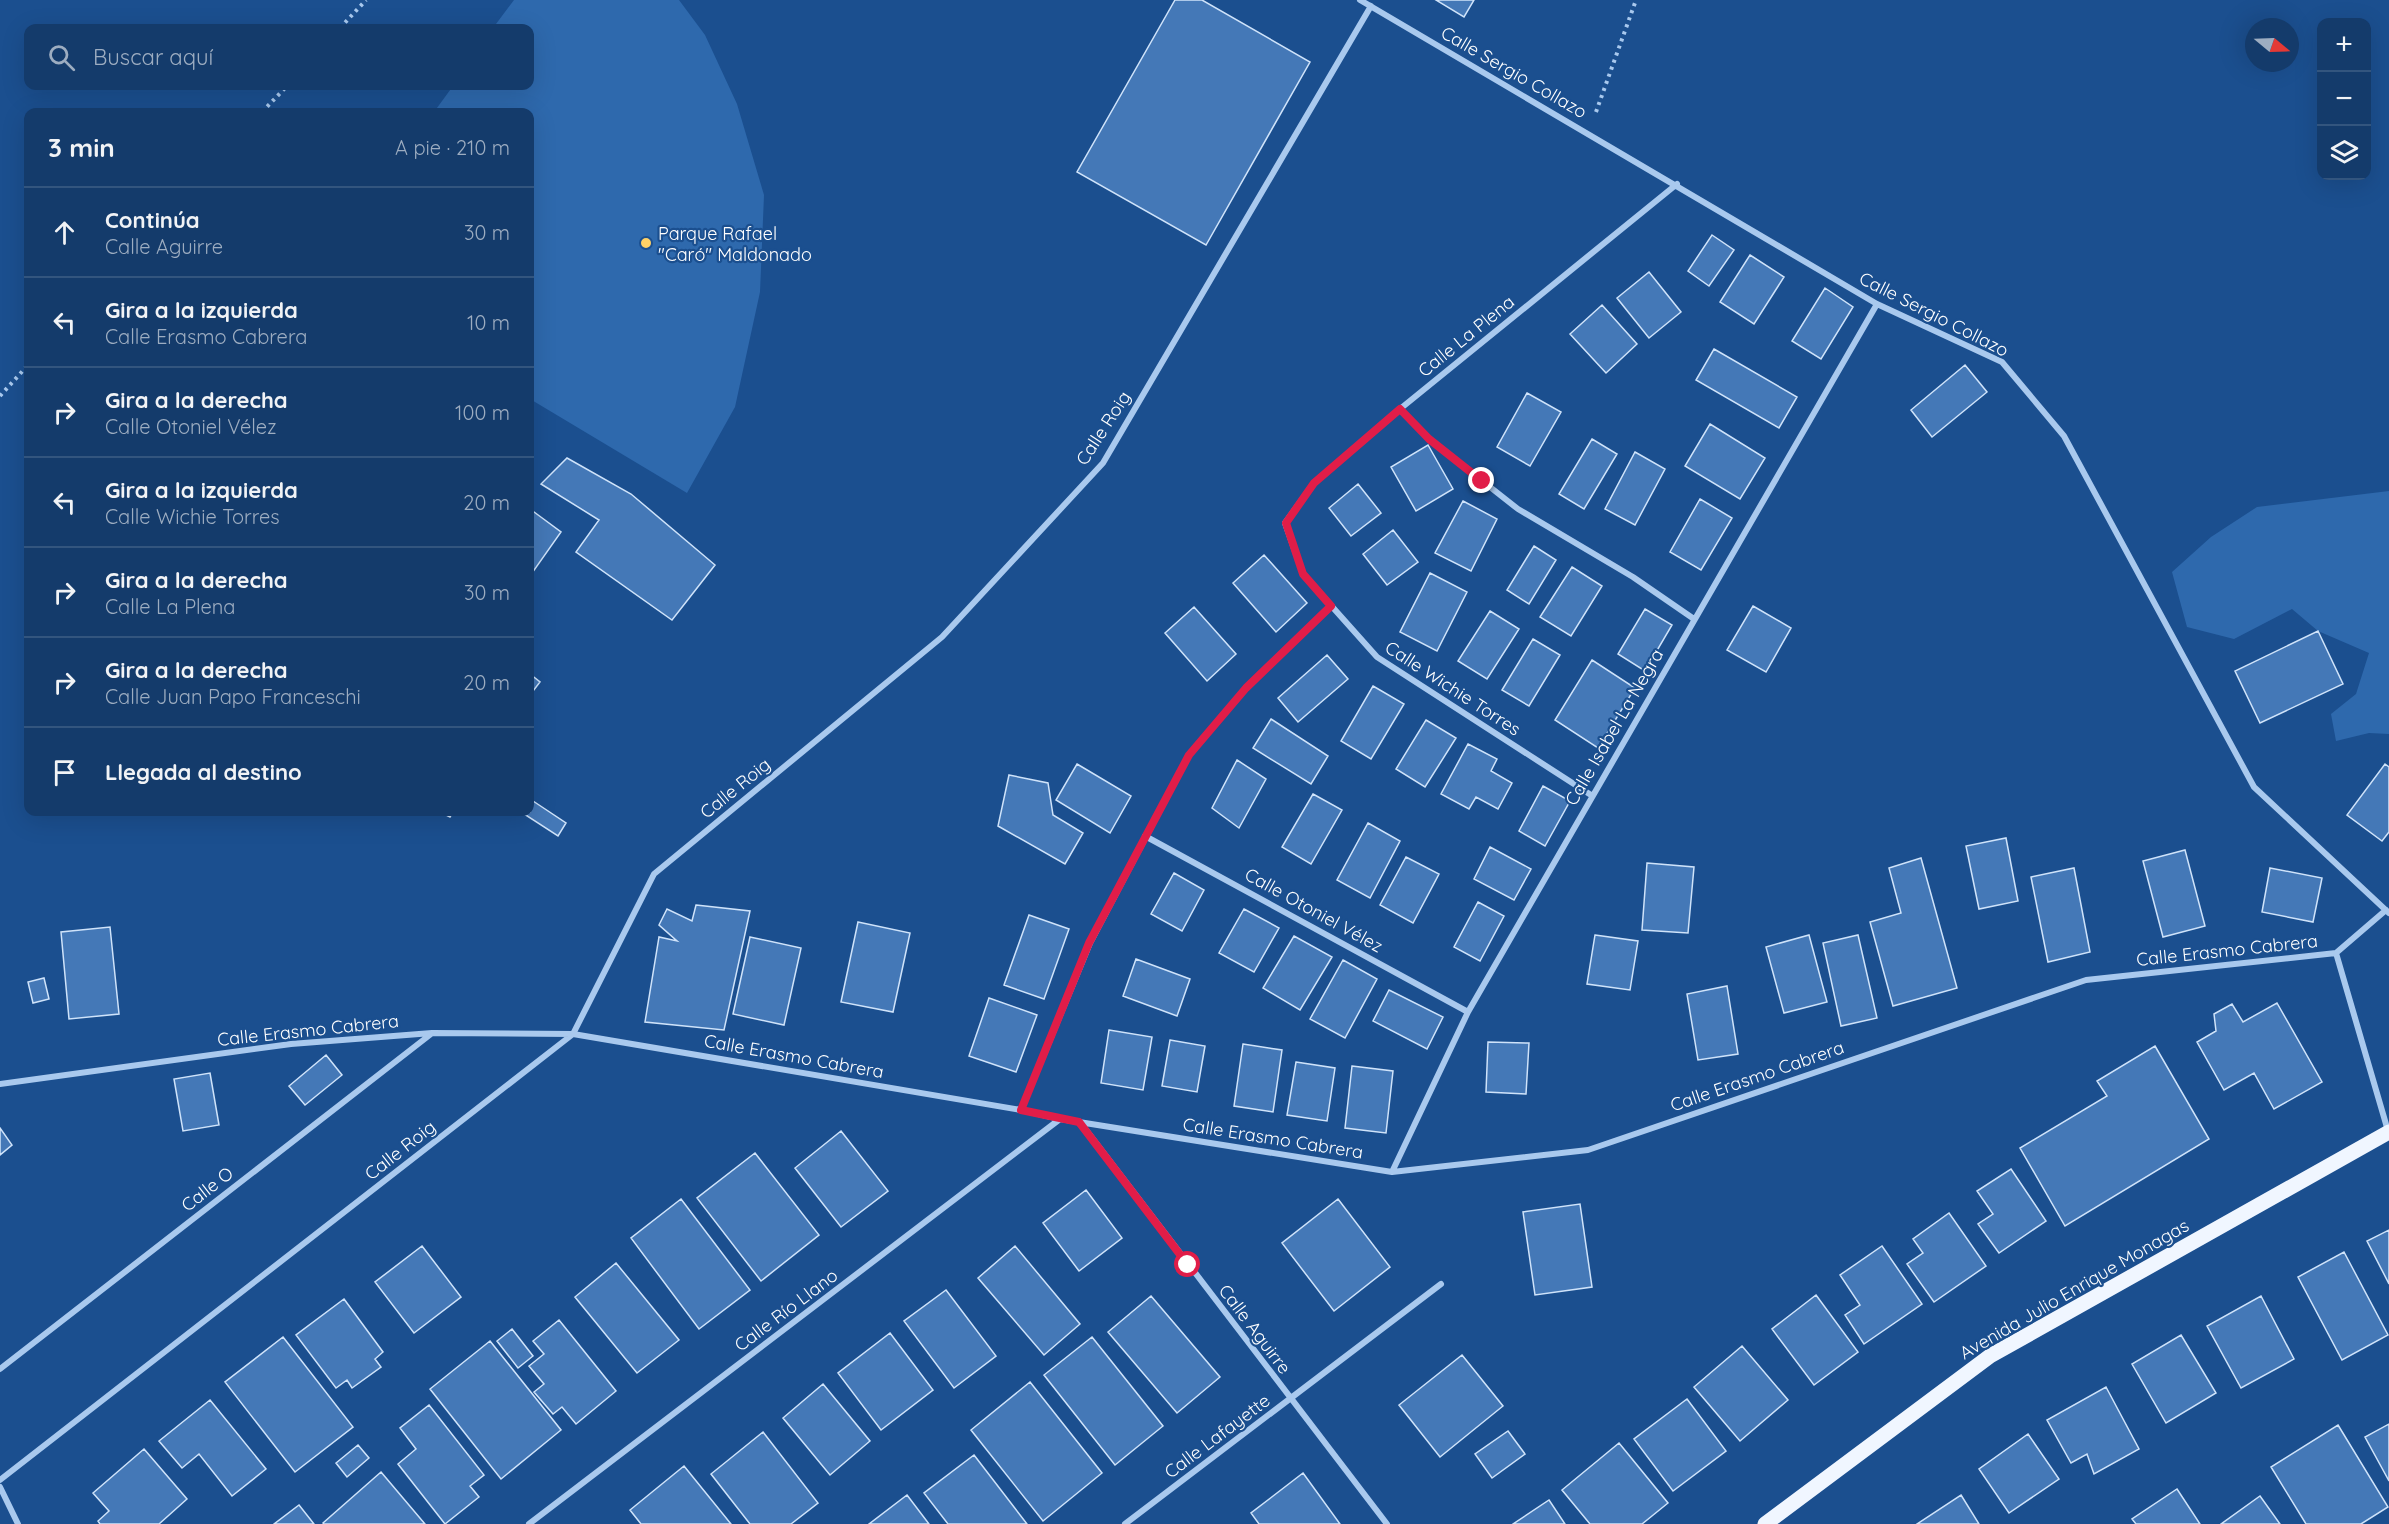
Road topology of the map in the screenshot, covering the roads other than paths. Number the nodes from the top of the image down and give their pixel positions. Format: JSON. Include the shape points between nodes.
{"nodes":[{"id":1,"x":1360,"y":0,"type":"edge"},
{"id":2,"x":1371,"y":6,"type":"junction"},
{"id":3,"x":1677,"y":184,"type":"junction"},
{"id":4,"x":1877,"y":304,"type":"junction"},
{"id":5,"x":1400,"y":409,"type":"junction"},
{"id":6,"x":1286,"y":523,"type":"joint"},
{"id":7,"x":1331,"y":606,"type":"junction"},
{"id":8,"x":1694,"y":619,"type":"junction"},
{"id":9,"x":1591,"y":795,"type":"junction"},
{"id":10,"x":1145,"y":836,"type":"junction"},
{"id":11,"x":2387,"y":911,"type":"edge"},
{"id":12,"x":2336,"y":953,"type":"junction"},
{"id":13,"x":1468,"y":1011,"type":"junction"},
{"id":14,"x":432,"y":1033,"type":"junction"},
{"id":15,"x":573,"y":1034,"type":"junction"},
{"id":16,"x":0,"y":1084,"type":"edge"},
{"id":17,"x":1021,"y":1110,"type":"junction"},
{"id":18,"x":1060,"y":1119,"type":"junction"},
{"id":19,"x":1079,"y":1122,"type":"junction"},
{"id":20,"x":2388,"y":1132,"type":"edge"},
{"id":21,"x":1392,"y":1172,"type":"junction"},
{"id":22,"x":1440,"y":1284,"type":"dead end"},
{"id":23,"x":0,"y":1369,"type":"edge"},
{"id":24,"x":1290,"y":1398,"type":"junction"},
{"id":25,"x":0,"y":1480,"type":"edge"},
{"id":26,"x":0,"y":1487,"type":"edge"},
{"id":27,"x":18,"y":1524,"type":"edge"},
{"id":28,"x":529,"y":1524,"type":"edge"},
{"id":29,"x":1125,"y":1524,"type":"edge"},
{"id":30,"x":1387,"y":1524,"type":"edge"},
{"id":31,"x":1765,"y":1524,"type":"edge"}],
"edges":[{"from":1,"to":2,"type":"street","name":"Calle Sergio Collazo"},
{"from":2,"to":3,"type":"street","name":"Calle Sergio Collazo"},
{"from":2,"to":15,"type":"street","name":"Calle Roig","via":[[1103,463],[942,638],[654,874]]},
{"from":3,"to":4,"type":"street","name":"Calle Sergio Collazo"},
{"from":3,"to":5,"type":"street","name":"Calle La Plena"},
{"from":4,"to":8,"type":"street","name":"Calle Isabel La Negra"},
{"from":4,"to":11,"type":"street","name":"Calle Sergio Collazo","via":[[2002,362],[2064,436],[2254,787]]},
{"from":5,"to":6,"type":"street","name":"Calle La Plena","via":[[1314,483]]},
{"from":5,"to":8,"type":"street","via":[[1429,439],[1518,509],[1633,577]]},
{"from":6,"to":7,"type":"street","name":"Calle Wichie Torres","via":[[1303,574]]},
{"from":7,"to":9,"type":"street","name":"Calle Wichie Torres","via":[[1377,657]]},
{"from":7,"to":10,"type":"street","via":[[1246,688],[1189,755]]},
{"from":8,"to":9,"type":"street","name":"Calle Isabel La Negra"},
{"from":9,"to":13,"type":"street","name":"Calle Isabel La Negra"},
{"from":10,"to":13,"type":"street","name":"Calle Otoniel Vélez"},
{"from":10,"to":17,"type":"street","via":[[1089,943]]},
{"from":11,"to":12,"type":"street"},
{"from":12,"to":20,"type":"street","name":"Calle Erasmo Cabrera"},
{"from":12,"to":21,"type":"street","name":"Calle Erasmo Cabrera","via":[[2086,980],[1588,1150]]},
{"from":13,"to":21,"type":"street","name":"Calle Isabel La Negra"},
{"from":14,"to":15,"type":"street","name":"Calle Erasmo Cabrera"},
{"from":14,"to":16,"type":"street","name":"Calle Erasmo Cabrera","via":[[291,1044]]},
{"from":14,"to":23,"type":"street","name":"Calle O"},
{"from":15,"to":17,"type":"street","name":"Calle Erasmo Cabrera"},
{"from":15,"to":25,"type":"street","name":"Calle Roig"},
{"from":17,"to":18,"type":"street","name":"Calle Erasmo Cabrera"},
{"from":18,"to":19,"type":"street","name":"Calle Erasmo Cabrera"},
{"from":18,"to":28,"type":"street","name":"Calle Río Llano"},
{"from":19,"to":21,"type":"street","name":"Calle Erasmo Cabrera"},
{"from":19,"to":24,"type":"street","name":"Calle Aguirre"},
{"from":20,"to":31,"type":"main road","name":"Avenida Julio Enrique Monagas","via":[[1990,1356]]},
{"from":22,"to":24,"type":"street","name":"Calle Lafayette"},
{"from":24,"to":29,"type":"street","name":"Calle Lafayette"},
{"from":24,"to":30,"type":"street","name":"Calle Aguirre"},
{"from":26,"to":27,"type":"street"}]}
